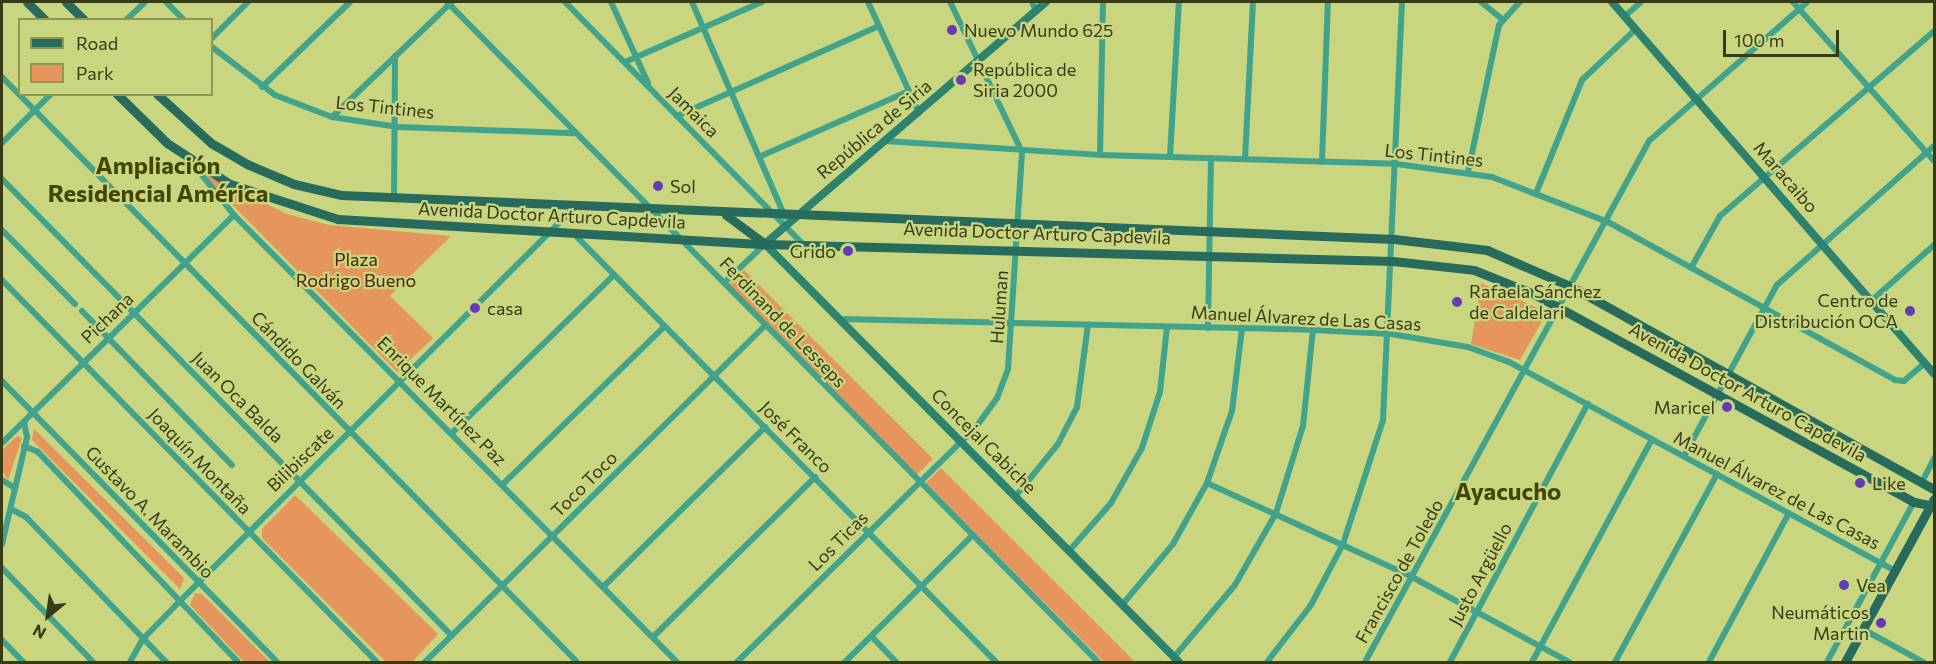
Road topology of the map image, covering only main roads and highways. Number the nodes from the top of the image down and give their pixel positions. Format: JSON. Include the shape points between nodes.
{"nodes":[{"id":1,"x":27,"y":2,"type":"edge"},
{"id":2,"x":66,"y":2,"type":"edge"},
{"id":3,"x":1046,"y":2,"type":"edge"},
{"id":4,"x":1612,"y":2,"type":"edge"},
{"id":5,"x":43,"y":18,"type":"edge"},
{"id":6,"x":82,"y":18,"type":"edge"},
{"id":7,"x":119,"y":96,"type":"edge"},
{"id":8,"x":159,"y":96,"type":"edge"},
{"id":9,"x":723,"y":213,"type":"junction"},
{"id":10,"x":785,"y":219,"type":"junction"},
{"id":11,"x":765,"y":244,"type":"junction"},
{"id":12,"x":1935,"y":374,"type":"edge"},
{"id":13,"x":1935,"y":489,"type":"edge"},
{"id":14,"x":1934,"y":505,"type":"edge"},
{"id":15,"x":1176,"y":660,"type":"edge"},
{"id":16,"x":1845,"y":663,"type":"edge"},
{"id":17,"x":1851,"y":663,"type":"edge"}],
"edges":[{"from":1,"to":5,"type":"main road"},
{"from":2,"to":6,"type":"main road"},
{"from":3,"to":10,"type":"main road","name":"República de Siria","via":[[919,113]]},
{"from":4,"to":12,"type":"main road","name":"Maracaibo"},
{"from":7,"to":11,"type":"main road","name":"Avenida Doctor Arturo Capdevila","via":[[189,159],[241,189],[306,212],[366,222]]},
{"from":8,"to":9,"type":"main road","name":"Avenida Doctor Arturo Capdevila","via":[[211,143],[270,176],[341,195]]},
{"from":9,"to":10,"type":"main road","name":"Avenida Doctor Arturo Capdevila"},
{"from":9,"to":11,"type":"main road"},
{"from":10,"to":11,"type":"main road","name":"República de Siria"},
{"from":10,"to":13,"type":"main road","name":"Avenida Doctor Arturo Capdevila","via":[[1394,239],[1502,254],[1572,287]]},
{"from":11,"to":14,"type":"main road","name":"Avenida Doctor Arturo Capdevila","via":[[1393,261],[1474,270],[1561,308],[1914,502]]},
{"from":11,"to":15,"type":"main road","name":"Concejal Cabiche"},
{"from":14,"to":16,"type":"main road"},
{"from":14,"to":17,"type":"main road"}]}
